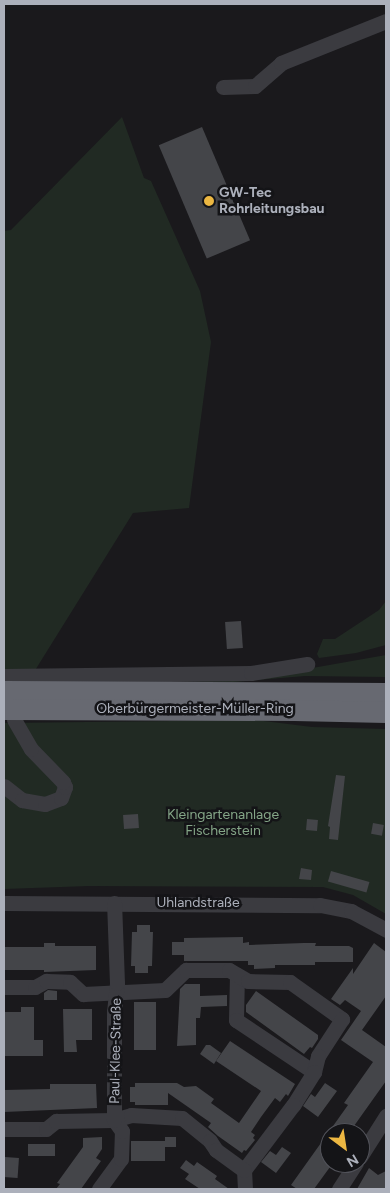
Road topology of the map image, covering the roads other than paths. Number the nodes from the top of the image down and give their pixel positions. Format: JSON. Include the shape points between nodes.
{"nodes":[{"id":1,"x":386,"y":21,"type":"edge"},
{"id":2,"x":223,"y":87,"type":"dead end"},
{"id":3,"x":307,"y":664,"type":"dead end"},
{"id":4,"x":4,"y":676,"type":"edge"},
{"id":5,"x":4,"y":691,"type":"edge"},
{"id":6,"x":386,"y":693,"type":"edge"},
{"id":7,"x":386,"y":712,"type":"edge"},
{"id":8,"x":9,"y":714,"type":"edge"},
{"id":9,"x":4,"y":786,"type":"edge"},
{"id":10,"x":4,"y":903,"type":"edge"},
{"id":11,"x":114,"y":903,"type":"junction"},
{"id":12,"x":386,"y":930,"type":"edge"},
{"id":13,"x":236,"y":975,"type":"junction"},
{"id":14,"x":4,"y":987,"type":"edge"},
{"id":15,"x":117,"y":992,"type":"junction"},
{"id":16,"x":314,"y":1072,"type":"junction"},
{"id":17,"x":386,"y":1116,"type":"edge"},
{"id":18,"x":114,"y":1120,"type":"junction"},
{"id":19,"x":4,"y":1129,"type":"edge"},
{"id":20,"x":370,"y":1141,"type":"edge"},
{"id":21,"x":244,"y":1170,"type":"junction"},
{"id":22,"x":349,"y":1173,"type":"edge"},
{"id":23,"x":99,"y":1189,"type":"edge"},
{"id":24,"x":245,"y":1189,"type":"edge"},
{"id":25,"x":339,"y":1189,"type":"edge"}],
"edges":[{"from":1,"to":2,"type":"street","via":[[281,64],[255,86]]},
{"from":3,"to":4,"type":"street","via":[[251,673]]},
{"from":5,"to":6,"type":"highway","name":"Oberbürgermeister-Müller-Ring"},
{"from":7,"to":8,"type":"highway","name":"Oberbürgermeister-Müller-Ring"},
{"from":8,"to":9,"type":"street","via":[[31,749],[65,787],[61,798],[45,804],[22,800]]},
{"from":10,"to":11,"type":"street","name":"Uhlandstraße"},
{"from":11,"to":12,"type":"street","name":"Uhlandstraße","via":[[320,905],[351,911]]},
{"from":11,"to":15,"type":"street","name":"Paul-Klee-Straße"},
{"from":13,"to":15,"type":"street","via":[[229,970],[186,970],[165,990]]},
{"from":13,"to":16,"type":"street","via":[[236,1020]]},
{"from":13,"to":16,"type":"street","via":[[248,981],[290,982],[342,1019],[318,1056]]},
{"from":14,"to":15,"type":"street","via":[[35,987],[46,981],[70,982],[83,994]]},
{"from":15,"to":18,"type":"street","name":"Paul-Klee-Straße","via":[[114,1012]]},
{"from":16,"to":21,"type":"street"},
{"from":17,"to":20,"type":"street"},
{"from":18,"to":19,"type":"street","via":[[56,1121],[46,1129]]},
{"from":18,"to":21,"type":"street","via":[[131,1115],[182,1118],[216,1150]]},
{"from":18,"to":23,"type":"street","name":"Paul-Klee-Straße","via":[[122,1130],[121,1159]]},
{"from":21,"to":24,"type":"street"},
{"from":22,"to":25,"type":"street"}]}
